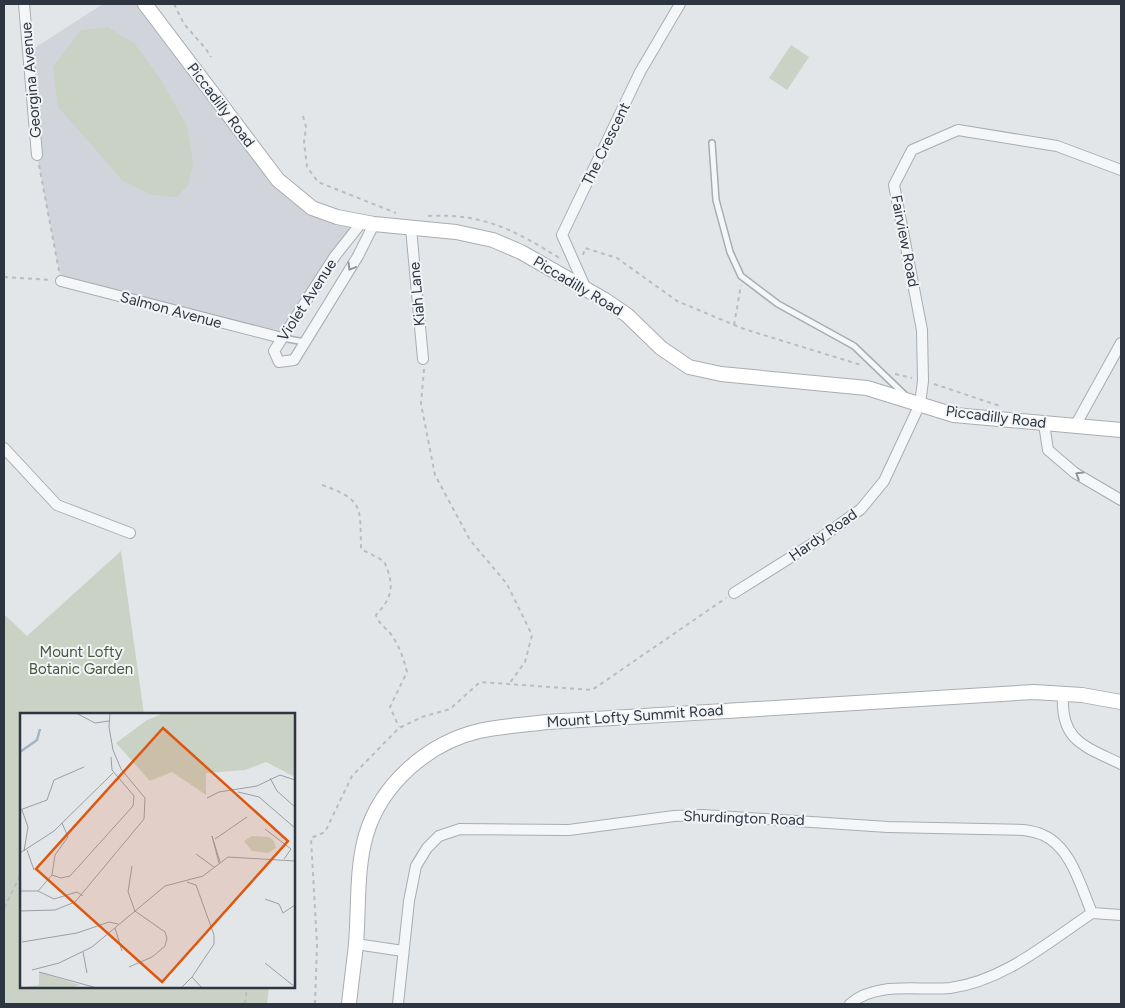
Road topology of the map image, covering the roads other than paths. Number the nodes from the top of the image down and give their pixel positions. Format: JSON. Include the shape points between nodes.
{"nodes":[{"id":1,"x":24,"y":4,"type":"edge"},
{"id":2,"x":145,"y":4,"type":"edge"},
{"id":3,"x":680,"y":4,"type":"edge"},
{"id":4,"x":712,"y":143,"type":"dead end"},
{"id":5,"x":38,"y":155,"type":"road end"},
{"id":6,"x":1121,"y":170,"type":"edge"},
{"id":7,"x":368,"y":223,"type":"junction"},
{"id":8,"x":410,"y":228,"type":"junction"},
{"id":9,"x":61,"y":281,"type":"road end"},
{"id":10,"x":586,"y":289,"type":"junction"},
{"id":11,"x":282,"y":338,"type":"junction"},
{"id":12,"x":306,"y":342,"type":"junction"},
{"id":13,"x":1121,"y":344,"type":"edge"},
{"id":14,"x":423,"y":359,"type":"road end"},
{"id":15,"x":915,"y":402,"type":"junction"},
{"id":16,"x":1044,"y":424,"type":"junction"},
{"id":17,"x":1075,"y":426,"type":"junction"},
{"id":18,"x":1121,"y":430,"type":"edge"},
{"id":19,"x":4,"y":448,"type":"edge"},
{"id":20,"x":1121,"y":500,"type":"edge"},
{"id":21,"x":130,"y":533,"type":"dead end"},
{"id":22,"x":734,"y":593,"type":"road end"},
{"id":23,"x":1063,"y":694,"type":"junction"},
{"id":24,"x":1121,"y":702,"type":"edge"},
{"id":25,"x":1121,"y":764,"type":"edge"},
{"id":26,"x":1092,"y":913,"type":"junction"},
{"id":27,"x":1121,"y":915,"type":"edge"},
{"id":28,"x":356,"y":944,"type":"junction"},
{"id":29,"x":403,"y":951,"type":"junction"},
{"id":30,"x":349,"y":1004,"type":"edge"},
{"id":31,"x":398,"y":1004,"type":"edge"},
{"id":32,"x":850,"y":1004,"type":"edge"}],
"edges":[{"from":1,"to":5,"type":"street","name":"Georgina Avenue"},
{"from":2,"to":7,"type":"main road","name":"Piccadilly Road","via":[[278,180],[312,208]]},
{"from":3,"to":10,"type":"street","name":"The Crescent","via":[[640,72],[562,234]]},
{"from":4,"to":15,"type":"lane","via":[[716,200],[730,252],[742,276],[778,304],[854,346]]},
{"from":6,"to":15,"type":"street","name":"Fairview Road","via":[[1057,146],[958,130],[912,150],[894,185],[922,330],[923,381]]},
{"from":7,"to":8,"type":"main road","name":"Piccadilly Road"},
{"from":7,"to":11,"type":"street","name":"Violet Avenue","via":[[335,256]]},
{"from":7,"to":12,"type":"street","name":"Violet Avenue","one_way":true,"via":[[358,256]]},
{"from":8,"to":10,"type":"main road","name":"Piccadilly Road","via":[[456,232],[492,240],[521,252]]},
{"from":8,"to":14,"type":"street","name":"Kiah Lane"},
{"from":9,"to":11,"type":"street","name":"Salmon Avenue"},
{"from":10,"to":15,"type":"main road","name":"Piccadilly Road","via":[[627,315],[661,348],[689,366],[721,374],[867,388]]},
{"from":11,"to":12,"type":"lane"},
{"from":11,"to":12,"type":"street","name":"Violet Avenue","via":[[274,351],[279,362],[294,360]]},
{"from":13,"to":17,"type":"street"},
{"from":15,"to":16,"type":"main road","name":"Piccadilly Road","via":[[954,415]]},
{"from":15,"to":22,"type":"street","name":"Hardy Road","via":[[884,481],[861,509]]},
{"from":16,"to":17,"type":"main road","name":"Piccadilly Road"},
{"from":20,"to":16,"type":"street","one_way":true,"via":[[1075,473],[1048,450]]},
{"from":17,"to":18,"type":"main road","name":"Piccadilly Road"},
{"from":19,"to":21,"type":"street","via":[[57,505]]},
{"from":23,"to":24,"type":"main road","name":"Mount Lofty Summit Road"},
{"from":23,"to":25,"type":"street","via":[[1064,722],[1071,735]]},
{"from":23,"to":28,"type":"main road","name":"Mount Lofty Summit Road","via":[[1034,692],[713,711],[546,722],[478,731],[440,746],[418,760],[398,778],[376,809],[360,863]]},
{"from":26,"to":27,"type":"street"},
{"from":26,"to":29,"type":"street","name":"Shurdington Road","via":[[1064,854],[1055,843],[1043,835],[1024,830],[674,816],[593,828],[460,829],[439,836],[416,866]]},
{"from":26,"to":32,"type":"street","via":[[989,979],[951,988],[875,991],[859,996]]},
{"from":28,"to":29,"type":"street"},
{"from":28,"to":30,"type":"main road","name":"Mount Lofty Summit Road"},
{"from":29,"to":31,"type":"street","name":"Shurdington Road"}]}
